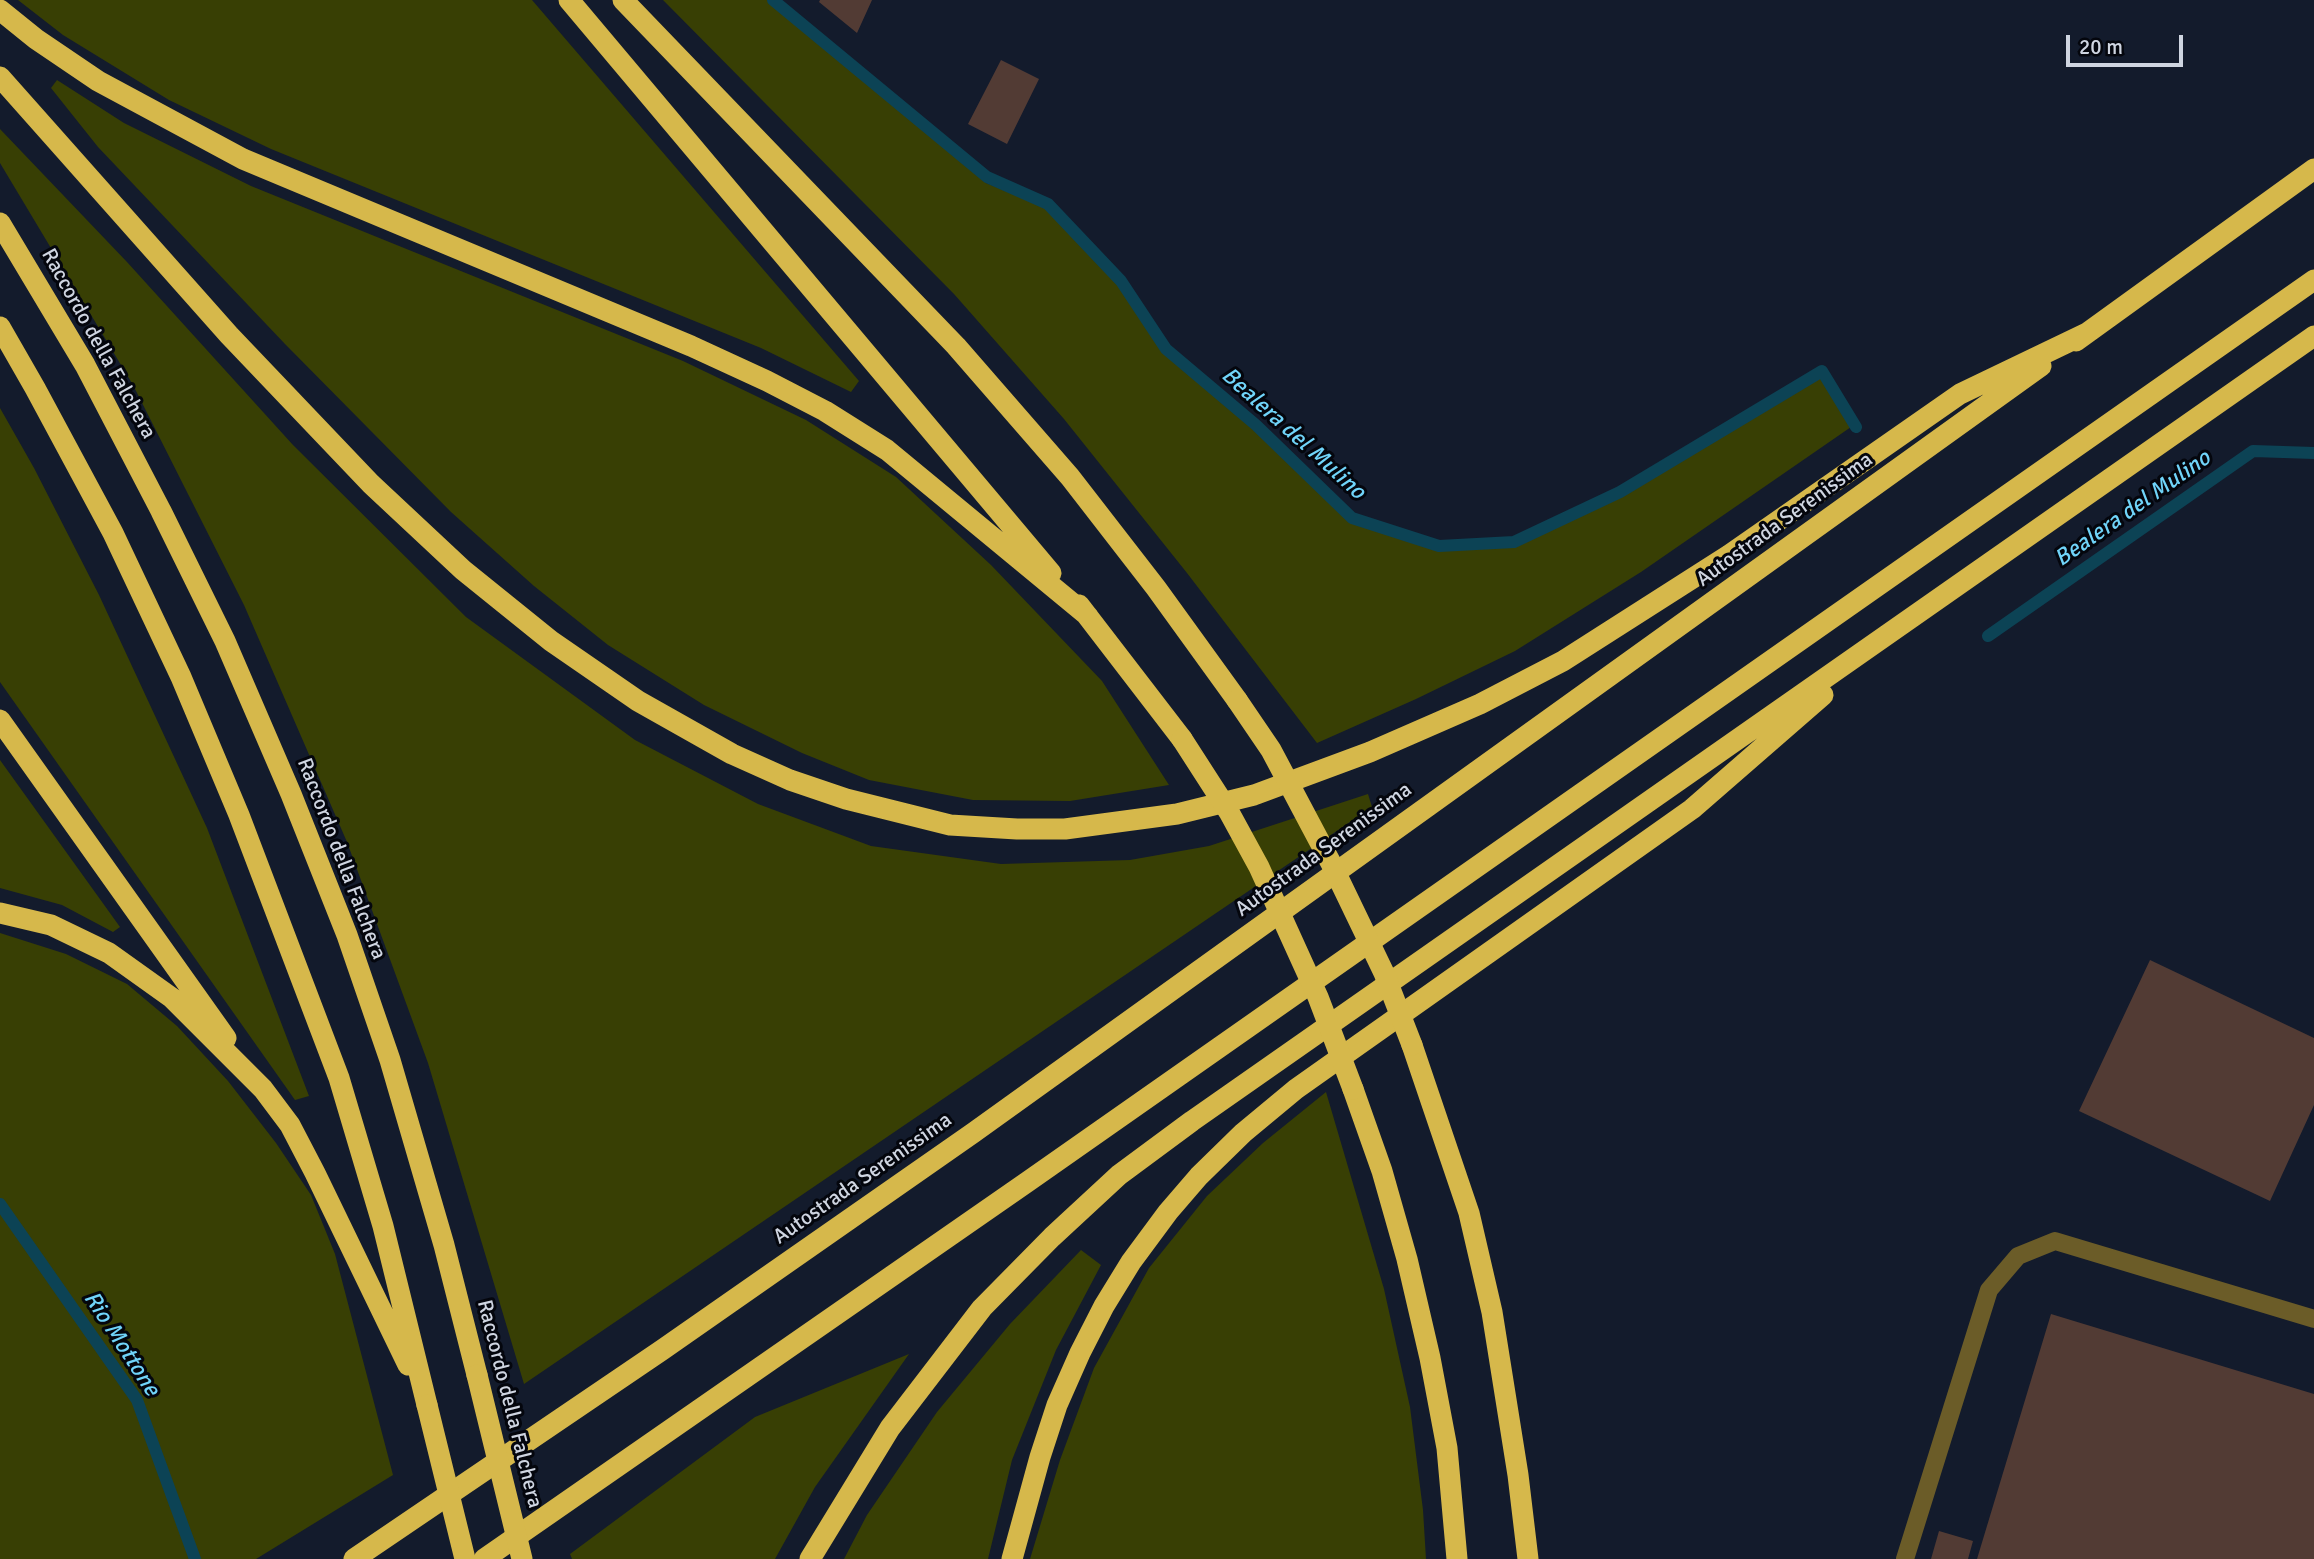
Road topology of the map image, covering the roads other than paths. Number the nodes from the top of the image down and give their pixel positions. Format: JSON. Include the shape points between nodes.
{"nodes":[{"id":1,"x":569,"y":0,"type":"edge"},
{"id":2,"x":623,"y":0,"type":"edge"},
{"id":3,"x":0,"y":10,"type":"edge"},
{"id":4,"x":0,"y":78,"type":"edge"},
{"id":5,"x":2314,"y":169,"type":"edge"},
{"id":6,"x":0,"y":223,"type":"edge"},
{"id":7,"x":2314,"y":279,"type":"edge"},
{"id":8,"x":0,"y":327,"type":"edge"},
{"id":9,"x":2087,"y":332,"type":"junction"},
{"id":10,"x":2314,"y":336,"type":"edge"},
{"id":11,"x":1088,"y":616,"type":"junction"},
{"id":12,"x":1909,"y":620,"type":"junction"},
{"id":13,"x":0,"y":720,"type":"edge"},
{"id":14,"x":0,"y":913,"type":"edge"},
{"id":15,"x":263,"y":1089,"type":"junction"},
{"id":16,"x":2314,"y":1319,"type":"edge"},
{"id":17,"x":427,"y":1405,"type":"junction"},
{"id":18,"x":361,"y":1554,"type":"edge"},
{"id":19,"x":346,"y":1559,"type":"edge"},
{"id":20,"x":465,"y":1559,"type":"edge"},
{"id":21,"x":484,"y":1559,"type":"edge"},
{"id":22,"x":522,"y":1559,"type":"edge"},
{"id":23,"x":810,"y":1559,"type":"edge"},
{"id":24,"x":1012,"y":1559,"type":"edge"},
{"id":25,"x":1457,"y":1559,"type":"edge"},
{"id":26,"x":1528,"y":1559,"type":"edge"},
{"id":27,"x":1905,"y":1559,"type":"edge"}],
"edges":[{"from":1,"to":11,"type":"highway"},
{"from":2,"to":26,"type":"highway","bridge":true,"via":[[956,346],[1070,477],[1272,750],[1384,973],[1469,1213],[1492,1312]]},
{"from":3,"to":11,"type":"highway","via":[[98,81],[243,159],[691,345],[825,411],[887,450]]},
{"from":4,"to":9,"type":"highway","via":[[229,335],[371,484],[463,570],[551,641],[638,701],[732,754],[846,799],[950,825],[1065,829],[1177,814],[1254,795],[1370,752],[1563,661],[1729,555],[1960,394]]},
{"from":5,"to":9,"type":"highway","name":"Autostrada Serenissima"},
{"from":6,"to":22,"type":"highway","name":"Raccordo della Falchera","bridge":true,"via":[[85,365],[225,641],[347,935],[390,1060],[444,1245]]},
{"from":7,"to":21,"type":"highway"},
{"from":8,"to":17,"type":"highway","via":[[113,533],[239,815],[339,1078],[383,1226]]},
{"from":9,"to":18,"type":"highway","name":"Autostrada Serenissima","via":[[984,1125]]},
{"from":10,"to":12,"type":"highway"},
{"from":11,"to":25,"type":"highway","bridge":true,"via":[[1182,739],[1229,812],[1313,986],[1353,1088],[1382,1171],[1430,1358],[1447,1448]]},
{"from":12,"to":23,"type":"highway","via":[[1119,1175],[982,1308],[890,1428]]},
{"from":12,"to":24,"type":"highway","via":[[1692,809],[1296,1088],[1199,1176],[1131,1262],[1086,1341],[1057,1405]]},
{"from":13,"to":15,"type":"highway"},
{"from":14,"to":15,"type":"highway","via":[[51,925],[109,953],[172,998]]},
{"from":15,"to":17,"type":"highway","via":[[290,1125],[315,1173]]},
{"from":16,"to":27,"type":"lane","via":[[2055,1241],[2018,1256],[1989,1290]]},
{"from":17,"to":20,"type":"highway","bridge":true},
{"from":18,"to":19,"type":"highway","name":"Autostrada Serenissima"}]}
